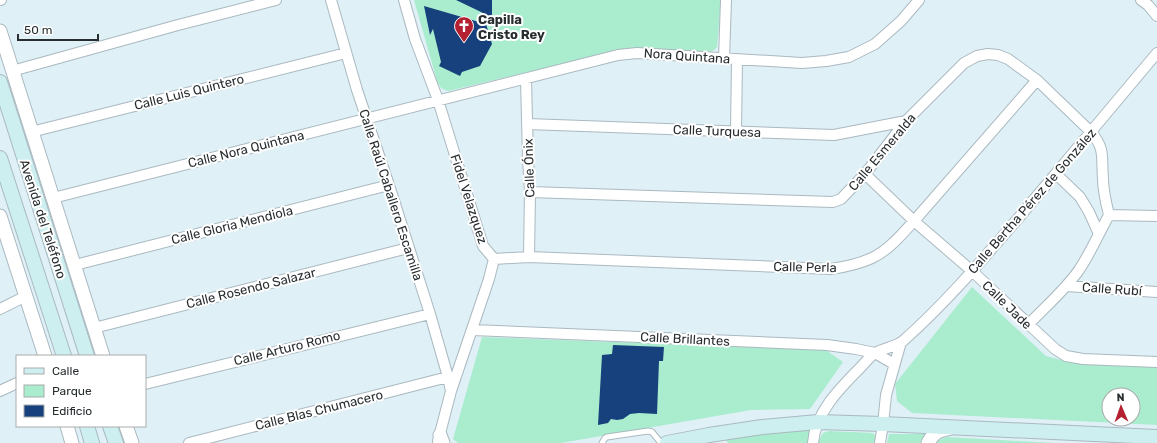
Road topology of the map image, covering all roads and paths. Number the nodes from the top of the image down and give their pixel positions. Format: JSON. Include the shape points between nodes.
{"nodes":[{"id":1,"x":276,"y":0,"type":"edge"},
{"id":2,"x":331,"y":0,"type":"edge"},
{"id":3,"x":404,"y":0,"type":"edge"},
{"id":4,"x":726,"y":0,"type":"edge"},
{"id":5,"x":918,"y":0,"type":"edge"},
{"id":6,"x":1141,"y":0,"type":"edge"},
{"id":7,"x":1157,"y":16,"type":"edge"},
{"id":8,"x":0,"y":31,"type":"edge"},
{"id":9,"x":346,"y":53,"type":"junction"},
{"id":10,"x":1157,"y":53,"type":"edge"},
{"id":11,"x":724,"y":59,"type":"junction"},
{"id":12,"x":737,"y":60,"type":"junction"},
{"id":13,"x":12,"y":70,"type":"junction"},
{"id":14,"x":526,"y":79,"type":"junction"},
{"id":15,"x":1037,"y":80,"type":"junction"},
{"id":16,"x":0,"y":82,"type":"edge"},
{"id":17,"x":438,"y":100,"type":"junction"},
{"id":18,"x":367,"y":119,"type":"junction"},
{"id":19,"x":906,"y":121,"type":"junction"},
{"id":20,"x":527,"y":124,"type":"junction"},
{"id":21,"x":31,"y":132,"type":"junction"},
{"id":22,"x":736,"y":132,"type":"junction"},
{"id":23,"x":1091,"y":132,"type":"junction"},
{"id":24,"x":0,"y":158,"type":"edge"},
{"id":25,"x":865,"y":174,"type":"junction"},
{"id":26,"x":1056,"y":174,"type":"junction"},
{"id":27,"x":389,"y":185,"type":"junction"},
{"id":28,"x":530,"y":192,"type":"junction"},
{"id":29,"x":53,"y":198,"type":"junction"},
{"id":30,"x":1109,"y":216,"type":"junction"},
{"id":31,"x":1157,"y":216,"type":"edge"},
{"id":32,"x":1,"y":220,"type":"edge"},
{"id":33,"x":914,"y":221,"type":"junction"},
{"id":34,"x":1099,"y":234,"type":"junction"},
{"id":35,"x":408,"y":248,"type":"junction"},
{"id":36,"x":529,"y":257,"type":"junction"},
{"id":37,"x":494,"y":259,"type":"junction"},
{"id":38,"x":75,"y":265,"type":"junction"},
{"id":39,"x":972,"y":272,"type":"junction"},
{"id":40,"x":1066,"y":286,"type":"junction"},
{"id":41,"x":1157,"y":292,"type":"edge"},
{"id":42,"x":26,"y":296,"type":"junction"},
{"id":43,"x":0,"y":309,"type":"edge"},
{"id":44,"x":430,"y":314,"type":"junction"},
{"id":45,"x":1028,"y":325,"type":"junction"},
{"id":46,"x":94,"y":328,"type":"junction"},
{"id":47,"x":472,"y":330,"type":"junction"},
{"id":48,"x":901,"y":342,"type":"junction"},
{"id":49,"x":875,"y":353,"type":"junction"},
{"id":50,"x":45,"y":355,"type":"edge"},
{"id":51,"x":64,"y":355,"type":"edge"},
{"id":52,"x":87,"y":355,"type":"edge"},
{"id":53,"x":103,"y":355,"type":"edge"},
{"id":54,"x":1157,"y":362,"type":"edge"},
{"id":55,"x":894,"y":364,"type":"junction"},
{"id":56,"x":448,"y":377,"type":"junction"},
{"id":57,"x":16,"y":384,"type":"edge"},
{"id":58,"x":146,"y":384,"type":"edge"},
{"id":59,"x":451,"y":391,"type":"junction"},
{"id":60,"x":0,"y":392,"type":"edge"},
{"id":61,"x":818,"y":422,"type":"junction"},
{"id":62,"x":883,"y":424,"type":"junction"},
{"id":63,"x":67,"y":427,"type":"edge"},
{"id":64,"x":87,"y":427,"type":"edge"},
{"id":65,"x":110,"y":427,"type":"edge"},
{"id":66,"x":126,"y":427,"type":"edge"},
{"id":67,"x":953,"y":428,"type":"junction"},
{"id":68,"x":708,"y":435,"type":"junction"},
{"id":69,"x":1157,"y":437,"type":"edge"},
{"id":70,"x":440,"y":440,"type":"edge"},
{"id":71,"x":71,"y":443,"type":"edge"},
{"id":72,"x":92,"y":443,"type":"edge"},
{"id":73,"x":116,"y":443,"type":"edge"},
{"id":74,"x":132,"y":443,"type":"edge"},
{"id":75,"x":189,"y":443,"type":"edge"},
{"id":76,"x":602,"y":443,"type":"edge"},
{"id":77,"x":661,"y":443,"type":"edge"},
{"id":78,"x":667,"y":443,"type":"edge"},
{"id":79,"x":720,"y":443,"type":"edge"},
{"id":80,"x":813,"y":443,"type":"edge"},
{"id":81,"x":880,"y":443,"type":"edge"},
{"id":82,"x":928,"y":443,"type":"edge"}],
"edges":[{"from":1,"to":13,"type":"street"},
{"from":2,"to":9,"type":"street","name":"Calle Raúl Caballero Escamilla"},
{"from":3,"to":17,"type":"street","name":"Fidel Velazquez","via":[[415,39]]},
{"from":4,"to":11,"type":"street"},
{"from":5,"to":12,"type":"street","name":"Nora Quintana","via":[[901,21],[875,44],[849,57],[802,63]]},
{"from":6,"to":7,"type":"street"},
{"from":8,"to":13,"type":"street"},
{"from":9,"to":18,"type":"street","name":"Calle Raúl Caballero Escamilla"},
{"from":9,"to":21,"type":"street","name":"Calle Luis Quintero"},
{"from":10,"to":23,"type":"street","name":"Calle Bertha Pérez de González"},
{"from":11,"to":12,"type":"street","name":"Nora Quintana"},
{"from":11,"to":14,"type":"street","name":"Nora Quintana","via":[[624,54]]},
{"from":12,"to":22,"type":"street"},
{"from":13,"to":21,"type":"street"},
{"from":14,"to":17,"type":"street","name":"Nora Quintana"},
{"from":14,"to":20,"type":"street","name":"Calle Ónix"},
{"from":15,"to":19,"type":"street","name":"Calle Esmeralda","via":[[1008,59],[988,54],[977,56],[964,63]]},
{"from":15,"to":23,"type":"street","name":"Calle Esmeralda"},
{"from":15,"to":33,"type":"street","name":"Calle Perla"},
{"from":16,"to":52,"type":"main road","name":"Avenida del Teléfono"},
{"from":17,"to":18,"type":"street","name":"Calle Nora Quintana"},
{"from":17,"to":37,"type":"street","name":"Fidel Velazquez","via":[[483,246]]},
{"from":18,"to":27,"type":"street","name":"Calle Raúl Caballero Escamilla"},
{"from":18,"to":29,"type":"street","name":"Calle Nora Quintana"},
{"from":19,"to":22,"type":"street","name":"Calle Turquesa","via":[[834,135]]},
{"from":19,"to":25,"type":"street","name":"Calle Esmeralda"},
{"from":20,"to":22,"type":"street","name":"Calle Turquesa"},
{"from":20,"to":28,"type":"street","name":"Calle Ónix"},
{"from":21,"to":29,"type":"street"},
{"from":23,"to":26,"type":"street","name":"Calle Bertha Pérez de González"},
{"from":23,"to":30,"type":"street","name":"Calle Esmeralda","via":[[1101,147],[1104,192]]},
{"from":24,"to":51,"type":"main road","name":"Avenida del Teléfono"},
{"from":25,"to":28,"type":"street","name":"Calle Esmeralda","via":[[841,199],[833,202]]},
{"from":25,"to":33,"type":"street","name":"Calle Jade"},
{"from":26,"to":34,"type":"street","via":[[1080,197]]},
{"from":26,"to":39,"type":"street","name":"Calle Bertha Pérez de González"},
{"from":27,"to":35,"type":"street","name":"Calle Raúl Caballero Escamilla"},
{"from":27,"to":38,"type":"street","name":"Calle Gloria Mendiola"},
{"from":28,"to":36,"type":"street","name":"Calle Ónix"},
{"from":29,"to":38,"type":"street"},
{"from":30,"to":31,"type":"street"},
{"from":30,"to":34,"type":"street"},
{"from":32,"to":42,"type":"street"},
{"from":33,"to":36,"type":"street","name":"Calle Perla","via":[[895,242],[874,258],[851,266],[831,269]]},
{"from":33,"to":39,"type":"street","name":"Calle Jade"},
{"from":34,"to":40,"type":"street","via":[[1089,255]]},
{"from":35,"to":44,"type":"street","name":"Calle Raúl Caballero Escamilla"},
{"from":35,"to":46,"type":"street","name":"Calle Rosendo Salazar"},
{"from":36,"to":37,"type":"street","name":"Calle Perla"},
{"from":37,"to":47,"type":"street","name":"Fidel Velazquez"},
{"from":38,"to":46,"type":"street"},
{"from":39,"to":45,"type":"street","name":"Calle Jade"},
{"from":39,"to":48,"type":"street","name":"Calle Bertha Pérez de González"},
{"from":40,"to":41,"type":"street","name":"Calle Rubí"},
{"from":40,"to":45,"type":"street"},
{"from":42,"to":43,"type":"street"},
{"from":42,"to":50,"type":"street"},
{"from":44,"to":56,"type":"street","name":"Calle Raúl Caballero Escamilla"},
{"from":44,"to":58,"type":"street","name":"Calle Arturo Romo"},
{"from":45,"to":54,"type":"street","name":"Calle Jade","via":[[1066,356]]},
{"from":46,"to":53,"type":"street"},
{"from":47,"to":49,"type":"street","name":"Calle Brillantes","via":[[827,346]]},
{"from":47,"to":59,"type":"street","name":"Fidel Velazquez"},
{"from":48,"to":49,"type":"street","name":"Calle Bertha Pérez de González"},
{"from":48,"to":55,"type":"street","name":"Calle Bertha Pérez de González"},
{"from":49,"to":55,"type":"street","name":"Calle Brillantes"},
{"from":49,"to":61,"type":"street","name":"Calle Bertha Pérez de González","via":[[842,387]]},
{"from":55,"to":62,"type":"street","name":"Calle Bertha Pérez de González","via":[[886,395]]},
{"from":56,"to":59,"type":"street","name":"Calle Raúl Caballero Escamilla"},
{"from":56,"to":75,"type":"street","name":"Calle Blas Chumacero"},
{"from":57,"to":60,"type":"street"},
{"from":59,"to":70,"type":"street","name":"Fidel Velazquez"},
{"from":61,"to":62,"type":"main road"},
{"from":61,"to":68,"type":"main road"},
{"from":61,"to":80,"type":"street","name":"Calle Bertha Pérez de González"},
{"from":62,"to":67,"type":"main road"},
{"from":62,"to":81,"type":"street","name":"Calle Bertha Pérez de González"},
{"from":63,"to":71,"type":"street"},
{"from":64,"to":72,"type":"main road"},
{"from":65,"to":73,"type":"main road"},
{"from":66,"to":74,"type":"street"},
{"from":67,"to":69,"type":"main road"},
{"from":67,"to":82,"type":"street","via":[[939,431],[931,436]]},
{"from":68,"to":78,"type":"main road"},
{"from":68,"to":79,"type":"street"},
{"from":76,"to":77,"type":"lane","via":[[607,437],[648,431]]}]}
